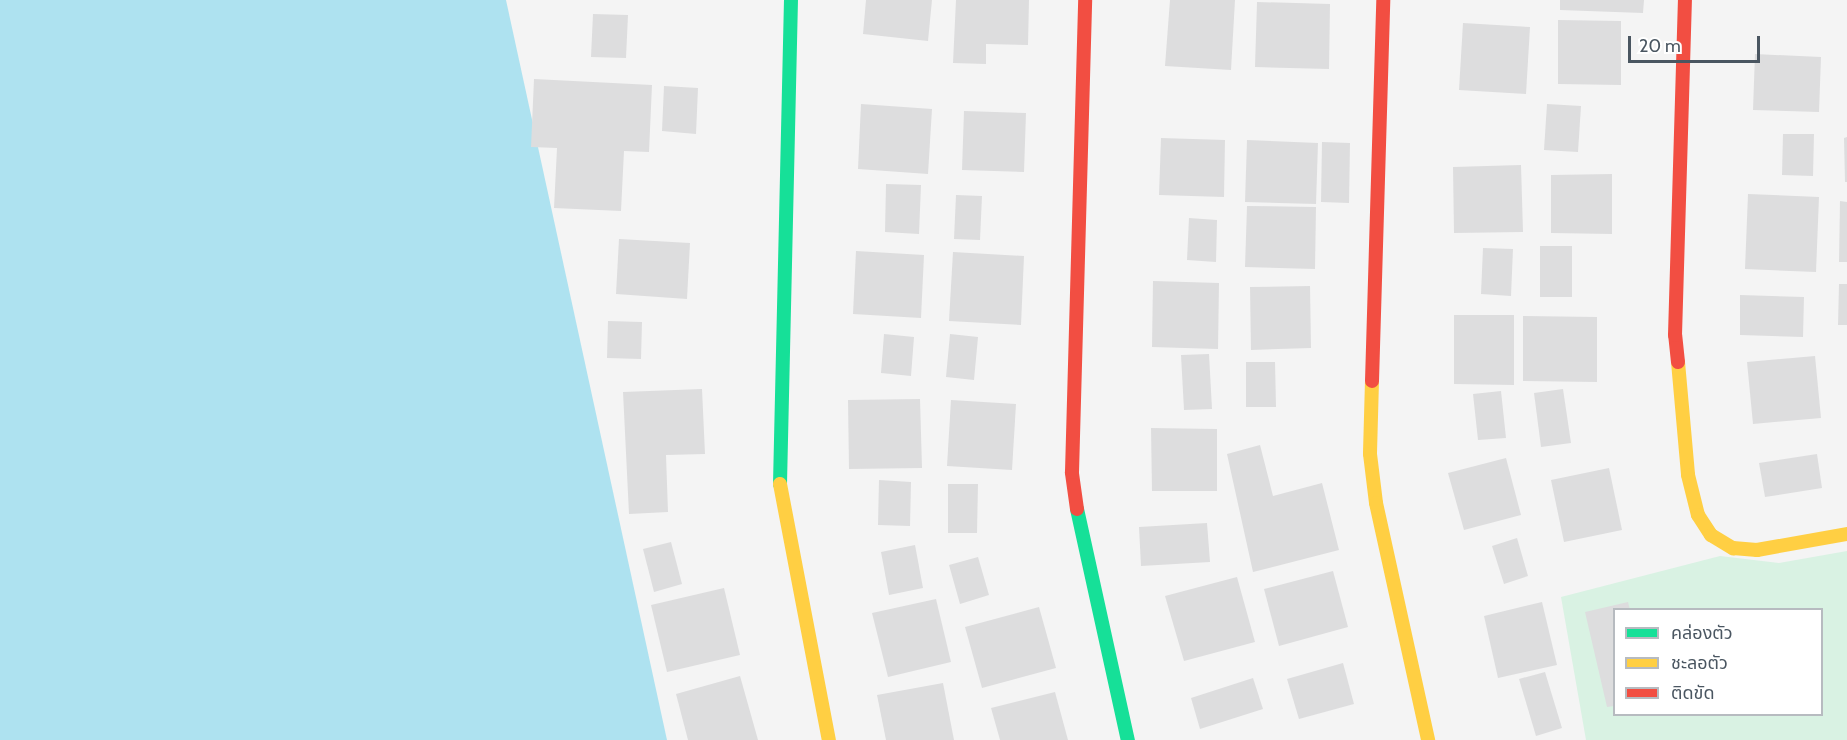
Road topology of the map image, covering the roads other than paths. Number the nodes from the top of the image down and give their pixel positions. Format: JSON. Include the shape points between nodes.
{"nodes":[{"id":1,"x":791,"y":0,"type":"edge"},
{"id":2,"x":1085,"y":0,"type":"edge"},
{"id":3,"x":1383,"y":0,"type":"edge"},
{"id":4,"x":1685,"y":0,"type":"edge"},
{"id":5,"x":1847,"y":534,"type":"edge"},
{"id":6,"x":829,"y":740,"type":"edge"},
{"id":7,"x":1128,"y":740,"type":"edge"},
{"id":8,"x":1428,"y":740,"type":"edge"}],
"edges":[{"from":1,"to":6,"type":"street","via":[[780,493]]},
{"from":2,"to":7,"type":"street","via":[[1072,472],[1081,538]]},
{"from":3,"to":8,"type":"street","via":[[1370,454],[1379,514]]},
{"from":4,"to":5,"type":"street","via":[[1675,335],[1684,445],[1698,515],[1712,535],[1733,548],[1757,550]]}]}
